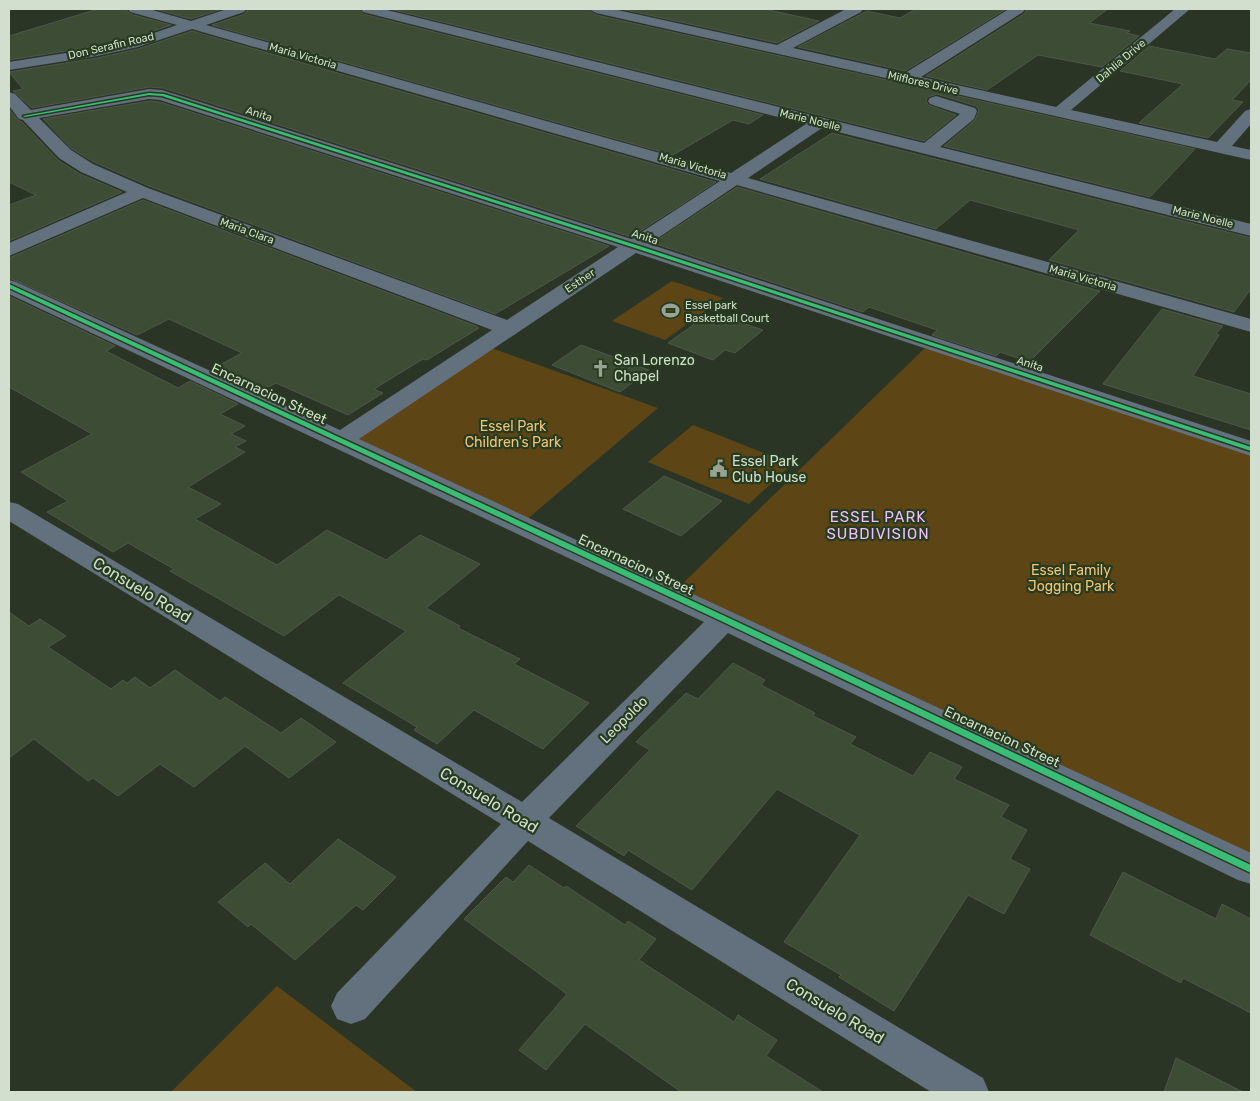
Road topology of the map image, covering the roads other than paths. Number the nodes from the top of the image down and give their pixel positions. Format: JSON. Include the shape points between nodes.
{"nodes":[{"id":1,"x":135,"y":9,"type":"edge"},
{"id":2,"x":239,"y":9,"type":"edge"},
{"id":3,"x":368,"y":9,"type":"edge"},
{"id":4,"x":596,"y":9,"type":"edge"},
{"id":5,"x":856,"y":9,"type":"edge"},
{"id":6,"x":1018,"y":9,"type":"edge"},
{"id":7,"x":1183,"y":9,"type":"edge"},
{"id":8,"x":683,"y":12,"type":"dead end"},
{"id":9,"x":659,"y":23,"type":"junction"},
{"id":10,"x":191,"y":25,"type":"junction"},
{"id":11,"x":779,"y":50,"type":"junction"},
{"id":12,"x":9,"y":66,"type":"edge"},
{"id":13,"x":907,"y":79,"type":"junction"},
{"id":14,"x":9,"y":98,"type":"edge"},
{"id":15,"x":936,"y":101,"type":"dead end"},
{"id":16,"x":1058,"y":113,"type":"junction"},
{"id":17,"x":1251,"y":114,"type":"edge"},
{"id":18,"x":25,"y":116,"type":"junction"},
{"id":19,"x":820,"y":122,"type":"junction"},
{"id":20,"x":929,"y":129,"type":"dead end"},
{"id":21,"x":947,"y":133,"type":"junction"},
{"id":22,"x":928,"y":148,"type":"junction"},
{"id":23,"x":1221,"y":148,"type":"junction"},
{"id":24,"x":1251,"y":155,"type":"edge"},
{"id":25,"x":737,"y":179,"type":"junction"},
{"id":26,"x":142,"y":192,"type":"junction"},
{"id":27,"x":1251,"y":230,"type":"edge"},
{"id":28,"x":634,"y":246,"type":"junction"},
{"id":29,"x":9,"y":250,"type":"edge"},
{"id":30,"x":9,"y":286,"type":"edge"},
{"id":31,"x":1251,"y":326,"type":"edge"},
{"id":32,"x":507,"y":328,"type":"junction"},
{"id":33,"x":340,"y":441,"type":"junction"},
{"id":34,"x":1251,"y":449,"type":"edge"},
{"id":35,"x":9,"y":510,"type":"edge"},
{"id":36,"x":724,"y":619,"type":"junction"},
{"id":37,"x":525,"y":821,"type":"junction"},
{"id":38,"x":1251,"y":869,"type":"edge"},
{"id":39,"x":350,"y":1006,"type":"dead end"},
{"id":40,"x":968,"y":1092,"type":"edge"}],
"edges":[{"from":1,"to":10,"type":"street","name":"Maria Victoria"},
{"from":2,"to":10,"type":"street","name":"Don Serafin Road"},
{"from":3,"to":19,"type":"street","name":"Marie Noelle"},
{"from":4,"to":9,"type":"street","name":"Milflores Drive"},
{"from":5,"to":11,"type":"street"},
{"from":6,"to":13,"type":"street"},
{"from":7,"to":16,"type":"street","name":"Dahlia Drive"},
{"from":8,"to":9,"type":"street"},
{"from":9,"to":11,"type":"street","name":"Milflores Drive"},
{"from":10,"to":12,"type":"street","name":"Don Serafin Road","via":[[138,43]]},
{"from":10,"to":25,"type":"street","name":"Maria Victoria"},
{"from":11,"to":13,"type":"street","name":"Milflores Drive"},
{"from":13,"to":16,"type":"street","name":"Milflores Drive"},
{"from":14,"to":18,"type":"street","name":"Maria Clara"},
{"from":15,"to":21,"type":"street","via":[[969,111],[968,116]]},
{"from":16,"to":23,"type":"street","name":"Milflores Drive"},
{"from":17,"to":23,"type":"street"},
{"from":18,"to":26,"type":"street","name":"Maria Clara","via":[[65,154],[86,168]]},
{"from":18,"to":28,"type":"street","name":"Anita","via":[[148,94],[162,95]]},
{"from":19,"to":22,"type":"street","name":"Marie Noelle"},
{"from":19,"to":25,"type":"street","name":"Esther"},
{"from":20,"to":21,"type":"street"},
{"from":21,"to":22,"type":"street"},
{"from":22,"to":27,"type":"street","name":"Marie Noelle"},
{"from":23,"to":24,"type":"street","name":"Milflores Drive"},
{"from":25,"to":28,"type":"street","name":"Esther"},
{"from":25,"to":31,"type":"street","name":"Maria Victoria"},
{"from":26,"to":29,"type":"street"},
{"from":26,"to":32,"type":"street","name":"Maria Clara"},
{"from":28,"to":32,"type":"street","name":"Esther"},
{"from":28,"to":34,"type":"street","name":"Anita"},
{"from":30,"to":33,"type":"street","name":"Encarnacion Street"},
{"from":32,"to":33,"type":"street","name":"Esther"},
{"from":33,"to":36,"type":"street","name":"Encarnacion Street"},
{"from":35,"to":37,"type":"street","name":"Consuelo Road"},
{"from":36,"to":37,"type":"street","name":"Leopoldo"},
{"from":36,"to":38,"type":"street","name":"Encarnacion Street"},
{"from":37,"to":39,"type":"street","name":"Leopoldo"},
{"from":37,"to":40,"type":"street","name":"Consuelo Road"}]}
